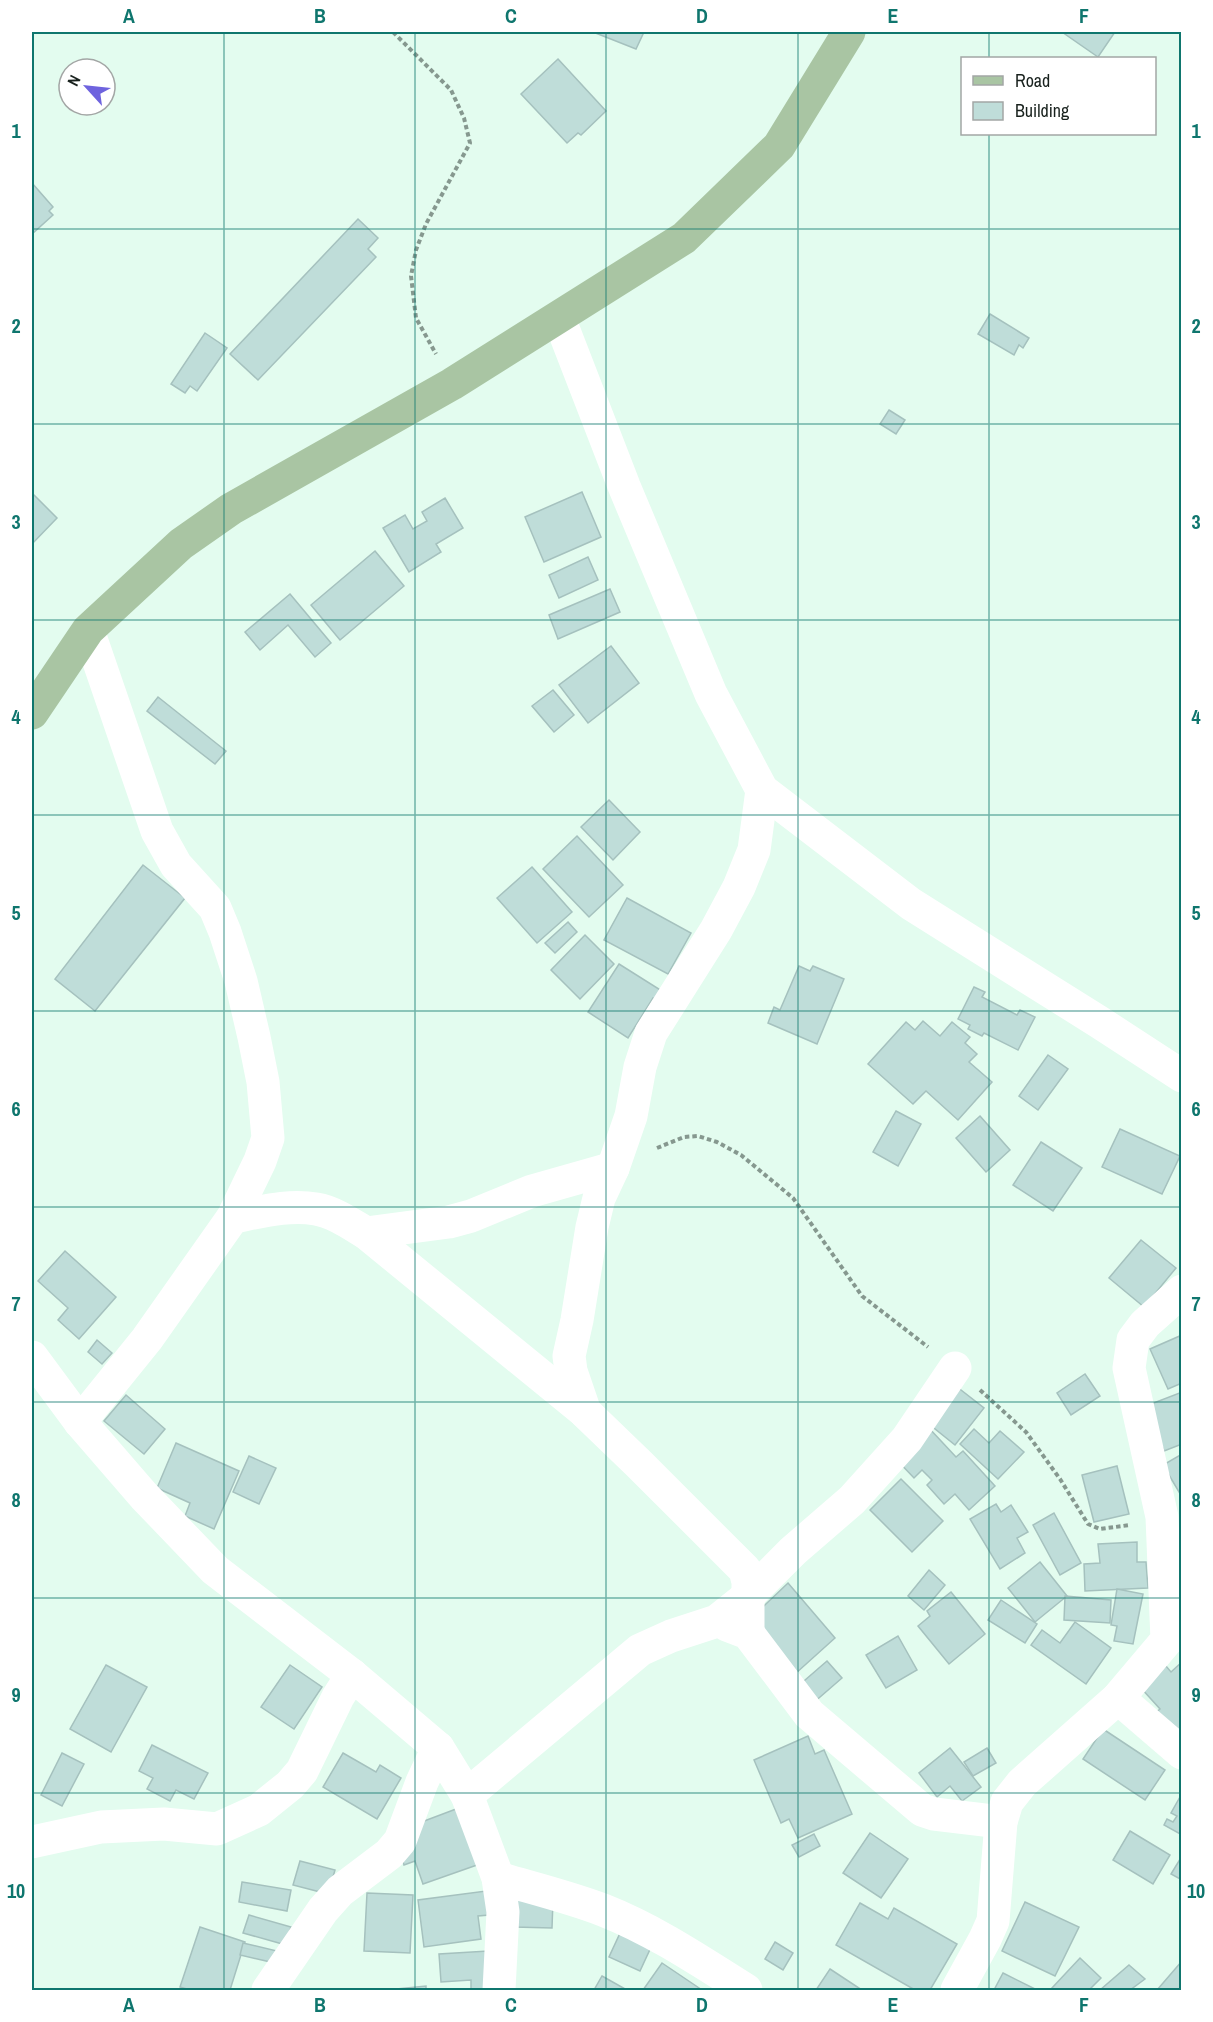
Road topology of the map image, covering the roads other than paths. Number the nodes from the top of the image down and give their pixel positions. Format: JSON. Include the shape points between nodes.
{"nodes":[{"id":1,"x":849,"y":32,"type":"edge"},
{"id":2,"x":559,"y":318,"type":"junction"},
{"id":3,"x":88,"y":630,"type":"junction"},
{"id":4,"x":32,"y":712,"type":"edge"},
{"id":5,"x":762,"y":790,"type":"junction"},
{"id":6,"x":1182,"y":1076,"type":"edge"},
{"id":7,"x":613,"y":1168,"type":"junction"},
{"id":8,"x":233,"y":1216,"type":"junction"},
{"id":9,"x":366,"y":1233,"type":"junction"},
{"id":10,"x":1182,"y":1291,"type":"edge"},
{"id":11,"x":32,"y":1358,"type":"edge"},
{"id":12,"x":955,"y":1368,"type":"road end"},
{"id":13,"x":585,"y":1412,"type":"junction"},
{"id":14,"x":80,"y":1422,"type":"junction"},
{"id":15,"x":747,"y":1597,"type":"junction"},
{"id":16,"x":717,"y":1621,"type":"junction"},
{"id":17,"x":748,"y":1633,"type":"junction"},
{"id":18,"x":1174,"y":1634,"type":"edge"},
{"id":19,"x":352,"y":1675,"type":"junction"},
{"id":20,"x":1118,"y":1698,"type":"junction"},
{"id":21,"x":438,"y":1748,"type":"junction"},
{"id":22,"x":1182,"y":1753,"type":"edge"},
{"id":23,"x":467,"y":1795,"type":"junction"},
{"id":24,"x":1001,"y":1821,"type":"junction"},
{"id":25,"x":32,"y":1842,"type":"edge"},
{"id":26,"x":498,"y":1878,"type":"junction"},
{"id":27,"x":268,"y":1990,"type":"edge"},
{"id":28,"x":499,"y":1990,"type":"edge"},
{"id":29,"x":746,"y":1990,"type":"edge"},
{"id":30,"x":957,"y":1990,"type":"edge"}],
"edges":[{"from":1,"to":2,"type":"main road","via":[[779,146],[684,238]]},
{"from":2,"to":3,"type":"main road","via":[[452,384],[231,509],[181,544]]},
{"from":2,"to":5,"type":"street","via":[[711,694]]},
{"from":3,"to":4,"type":"main road"},
{"from":3,"to":8,"type":"street","via":[[157,831],[176,865],[215,908],[243,992],[263,1082],[268,1138]]},
{"from":5,"to":6,"type":"street","via":[[911,904]]},
{"from":5,"to":7,"type":"street","via":[[754,850],[740,887],[651,1033],[631,1116]]},
{"from":7,"to":9,"type":"street","via":[[532,1191],[449,1222]]},
{"from":7,"to":13,"type":"street","via":[[599,1198],[592,1227],[569,1356]]},
{"from":8,"to":9,"type":"street","via":[[284,1208],[317,1209]]},
{"from":8,"to":14,"type":"street","via":[[147,1339]]},
{"from":9,"to":13,"type":"street"},
{"from":10,"to":18,"type":"street","via":[[1144,1324],[1133,1340],[1129,1368],[1162,1517]]},
{"from":11,"to":14,"type":"street"},
{"from":12,"to":15,"type":"street","via":[[907,1439],[860,1491]]},
{"from":13,"to":15,"type":"street","via":[[740,1564],[748,1582]]},
{"from":14,"to":19,"type":"street","via":[[214,1570]]},
{"from":15,"to":16,"type":"street"},
{"from":15,"to":17,"type":"street"},
{"from":16,"to":17,"type":"street"},
{"from":16,"to":23,"type":"street","via":[[640,1650]]},
{"from":17,"to":24,"type":"street","via":[[809,1714],[922,1810]]},
{"from":18,"to":20,"type":"street"},
{"from":19,"to":21,"type":"street"},
{"from":19,"to":25,"type":"street","via":[[296,1780],[259,1810],[217,1829],[164,1824],[101,1827]]},
{"from":20,"to":22,"type":"street"},
{"from":20,"to":24,"type":"street","via":[[1022,1783],[1007,1802]]},
{"from":21,"to":23,"type":"street"},
{"from":21,"to":27,"type":"street","via":[[400,1841],[323,1910]]},
{"from":23,"to":26,"type":"street"},
{"from":24,"to":30,"type":"street","via":[[993,1920]]},
{"from":26,"to":28,"type":"street","via":[[503,1912]]},
{"from":26,"to":29,"type":"street","via":[[602,1910],[641,1927]]}]}
